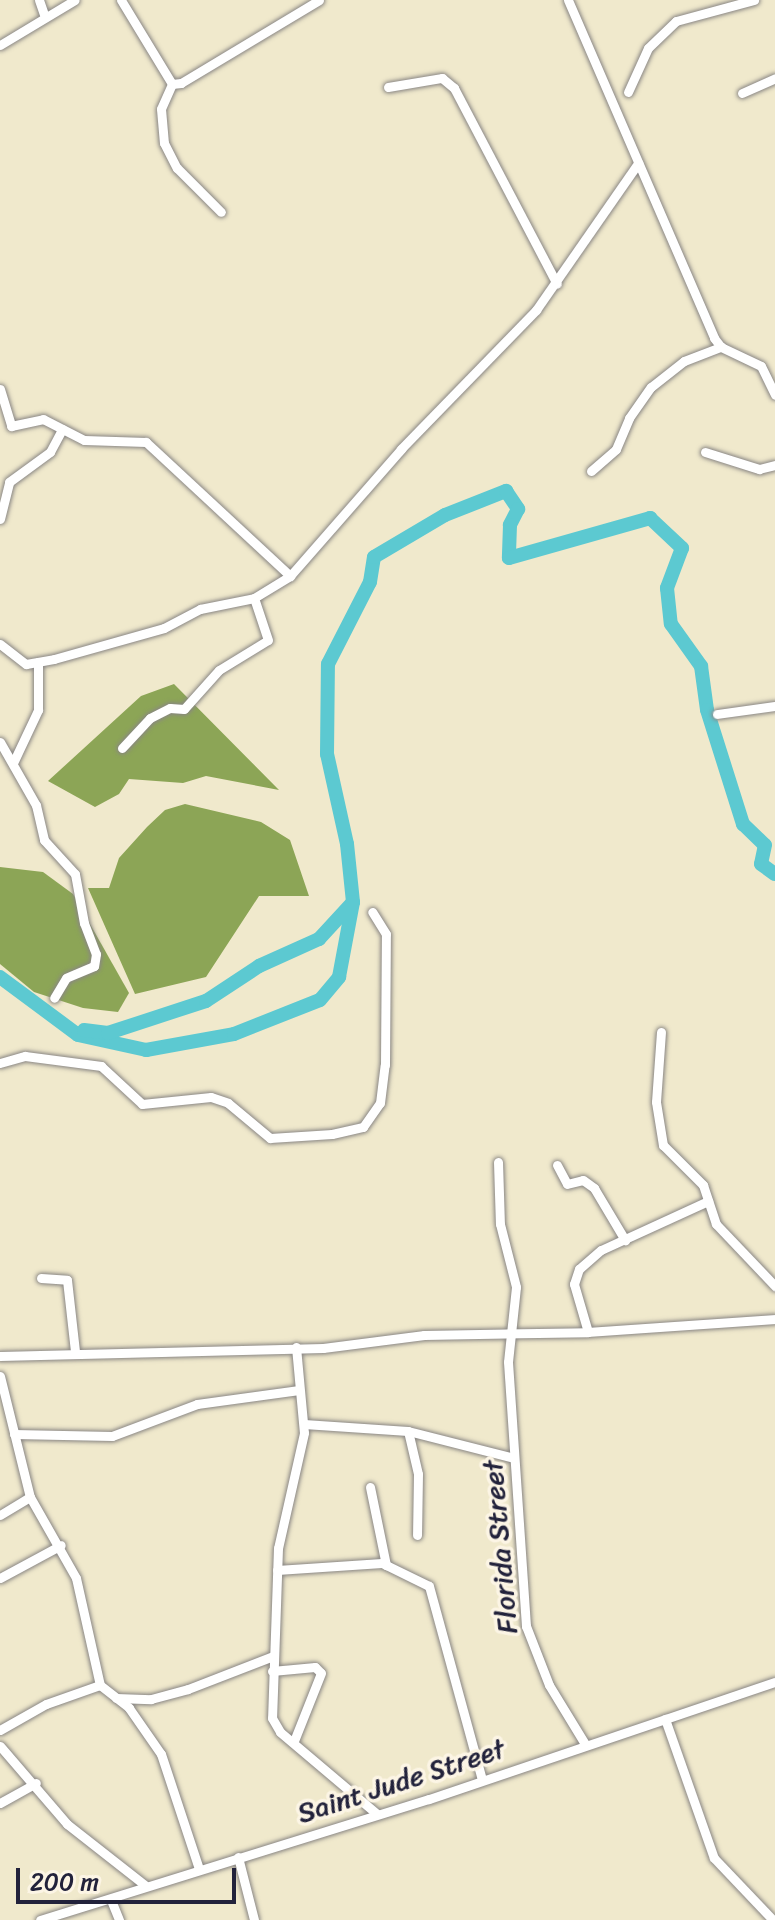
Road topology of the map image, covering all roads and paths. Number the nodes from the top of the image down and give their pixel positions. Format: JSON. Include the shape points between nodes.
{"nodes":[{"id":1,"x":39,"y":0,"type":"edge"},
{"id":2,"x":75,"y":0,"type":"edge"},
{"id":3,"x":121,"y":0,"type":"edge"},
{"id":4,"x":319,"y":0,"type":"edge"},
{"id":5,"x":568,"y":0,"type":"edge"},
{"id":6,"x":754,"y":0,"type":"edge"},
{"id":7,"x":45,"y":17,"type":"junction"},
{"id":8,"x":0,"y":45,"type":"edge"},
{"id":9,"x":775,"y":78,"type":"edge"},
{"id":10,"x":172,"y":84,"type":"junction"},
{"id":11,"x":388,"y":87,"type":"dead end"},
{"id":12,"x":628,"y":92,"type":"dead end"},
{"id":13,"x":742,"y":93,"type":"dead end"},
{"id":14,"x":638,"y":163,"type":"junction"},
{"id":15,"x":221,"y":212,"type":"dead end"},
{"id":16,"x":557,"y":284,"type":"junction"},
{"id":17,"x":721,"y":347,"type":"junction"},
{"id":18,"x":0,"y":389,"type":"edge"},
{"id":19,"x":775,"y":395,"type":"edge"},
{"id":20,"x":62,"y":429,"type":"junction"},
{"id":21,"x":705,"y":452,"type":"dead end"},
{"id":22,"x":775,"y":465,"type":"edge"},
{"id":23,"x":591,"y":471,"type":"dead end"},
{"id":24,"x":0,"y":519,"type":"edge"},
{"id":25,"x":290,"y":576,"type":"junction"},
{"id":26,"x":254,"y":598,"type":"junction"},
{"id":27,"x":0,"y":644,"type":"edge"},
{"id":28,"x":38,"y":662,"type":"junction"},
{"id":29,"x":775,"y":706,"type":"edge"},
{"id":30,"x":717,"y":714,"type":"dead end"},
{"id":31,"x":0,"y":742,"type":"edge"},
{"id":32,"x":122,"y":748,"type":"dead end"},
{"id":33,"x":13,"y":763,"type":"junction"},
{"id":34,"x":372,"y":912,"type":"dead end"},
{"id":35,"x":54,"y":998,"type":"dead end"},
{"id":36,"x":661,"y":1032,"type":"dead end"},
{"id":37,"x":0,"y":1063,"type":"edge"},
{"id":38,"x":498,"y":1162,"type":"dead end"},
{"id":39,"x":557,"y":1165,"type":"dead end"},
{"id":40,"x":708,"y":1201,"type":"junction"},
{"id":41,"x":625,"y":1240,"type":"junction"},
{"id":42,"x":41,"y":1278,"type":"dead end"},
{"id":43,"x":775,"y":1286,"type":"edge"},
{"id":44,"x":775,"y":1319,"type":"edge"},
{"id":45,"x":514,"y":1331,"type":"junction"},
{"id":46,"x":588,"y":1332,"type":"junction"},
{"id":47,"x":296,"y":1347,"type":"junction"},
{"id":48,"x":75,"y":1351,"type":"junction"},
{"id":49,"x":0,"y":1356,"type":"edge"},
{"id":50,"x":0,"y":1376,"type":"edge"},
{"id":51,"x":299,"y":1390,"type":"junction"},
{"id":52,"x":304,"y":1424,"type":"junction"},
{"id":53,"x":12,"y":1429,"type":"junction"},
{"id":54,"x":408,"y":1431,"type":"junction"},
{"id":55,"x":0,"y":1433,"type":"edge"},
{"id":56,"x":514,"y":1458,"type":"junction"},
{"id":57,"x":370,"y":1487,"type":"dead end"},
{"id":58,"x":30,"y":1497,"type":"junction"},
{"id":59,"x":0,"y":1515,"type":"edge"},
{"id":60,"x":417,"y":1535,"type":"dead end"},
{"id":61,"x":61,"y":1545,"type":"junction"},
{"id":62,"x":386,"y":1565,"type":"junction"},
{"id":63,"x":277,"y":1570,"type":"junction"},
{"id":64,"x":0,"y":1578,"type":"edge"},
{"id":65,"x":273,"y":1656,"type":"junction"},
{"id":66,"x":272,"y":1671,"type":"junction"},
{"id":67,"x":775,"y":1682,"type":"edge"},
{"id":68,"x":100,"y":1685,"type":"junction"},
{"id":69,"x":116,"y":1698,"type":"junction"},
{"id":70,"x":665,"y":1719,"type":"junction"},
{"id":71,"x":0,"y":1730,"type":"edge"},
{"id":72,"x":294,"y":1741,"type":"junction"},
{"id":73,"x":585,"y":1744,"type":"junction"},
{"id":74,"x":0,"y":1746,"type":"edge"},
{"id":75,"x":482,"y":1780,"type":"junction"},
{"id":76,"x":36,"y":1783,"type":"junction"},
{"id":77,"x":0,"y":1803,"type":"edge"},
{"id":78,"x":377,"y":1814,"type":"junction"},
{"id":79,"x":238,"y":1857,"type":"junction"},
{"id":80,"x":199,"y":1869,"type":"junction"},
{"id":81,"x":146,"y":1886,"type":"junction"},
{"id":82,"x":111,"y":1900,"type":"junction"},
{"id":83,"x":770,"y":1918,"type":"edge"},
{"id":84,"x":40,"y":1920,"type":"edge"},
{"id":85,"x":119,"y":1920,"type":"edge"},
{"id":86,"x":254,"y":1920,"type":"edge"}],
"edges":[{"from":1,"to":7,"type":"street"},
{"from":2,"to":7,"type":"street"},
{"from":3,"to":10,"type":"street"},
{"from":4,"to":10,"type":"street"},
{"from":5,"to":14,"type":"street"},
{"from":6,"to":12,"type":"street","via":[[676,21],[648,48]]},
{"from":7,"to":8,"type":"street"},
{"from":9,"to":13,"type":"street"},
{"from":10,"to":15,"type":"street","via":[[161,118],[170,160]]},
{"from":11,"to":16,"type":"street","via":[[442,78],[454,88]]},
{"from":14,"to":16,"type":"street"},
{"from":14,"to":17,"type":"street"},
{"from":16,"to":25,"type":"street"},
{"from":17,"to":19,"type":"street","via":[[761,366]]},
{"from":17,"to":23,"type":"street","via":[[684,361],[651,387],[616,449]]},
{"from":18,"to":20,"type":"street","via":[[11,426],[43,419]]},
{"from":20,"to":24,"type":"street","via":[[50,452],[9,482]]},
{"from":20,"to":25,"type":"street","via":[[84,440],[146,442]]},
{"from":21,"to":22,"type":"street","via":[[759,469]]},
{"from":25,"to":26,"type":"street"},
{"from":26,"to":28,"type":"street","via":[[213,605],[152,632]]},
{"from":26,"to":32,"type":"street","via":[[268,640],[219,670],[184,709],[170,708],[150,718]]},
{"from":27,"to":28,"type":"street","via":[[19,661]]},
{"from":28,"to":33,"type":"street","via":[[38,710]]},
{"from":29,"to":30,"type":"street"},
{"from":31,"to":33,"type":"street"},
{"from":33,"to":35,"type":"street","via":[[36,805],[44,840],[75,874],[96,954],[94,966],[66,978]]},
{"from":34,"to":37,"type":"street","via":[[386,934],[385,1065],[380,1103],[363,1127],[270,1138],[228,1103],[211,1097],[142,1104],[101,1066],[25,1056]]},
{"from":36,"to":40,"type":"street","via":[[656,1074],[659,1135],[703,1185]]},
{"from":38,"to":45,"type":"street","name":"Florida Street","via":[[500,1224],[516,1287]]},
{"from":39,"to":41,"type":"street","via":[[567,1184],[583,1180],[594,1188]]},
{"from":40,"to":41,"type":"street"},
{"from":40,"to":43,"type":"street","via":[[716,1224]]},
{"from":41,"to":46,"type":"street","via":[[601,1250],[575,1276]]},
{"from":42,"to":48,"type":"street","via":[[67,1280]]},
{"from":44,"to":46,"type":"street"},
{"from":45,"to":46,"type":"street"},
{"from":45,"to":47,"type":"street"},
{"from":45,"to":56,"type":"street","name":"Florida Street","via":[[508,1362]]},
{"from":47,"to":48,"type":"street"},
{"from":47,"to":51,"type":"street"},
{"from":48,"to":49,"type":"street"},
{"from":50,"to":53,"type":"street"},
{"from":51,"to":52,"type":"street"},
{"from":51,"to":53,"type":"street","via":[[205,1402],[112,1436]]},
{"from":52,"to":54,"type":"street"},
{"from":52,"to":63,"type":"street","via":[[284,1506]]},
{"from":53,"to":55,"type":"street"},
{"from":53,"to":58,"type":"street"},
{"from":54,"to":56,"type":"street"},
{"from":54,"to":60,"type":"street","via":[[418,1474]]},
{"from":56,"to":73,"type":"street","name":"Florida Street","via":[[526,1626],[549,1685]]},
{"from":57,"to":62,"type":"street"},
{"from":58,"to":59,"type":"street"},
{"from":58,"to":61,"type":"street"},
{"from":61,"to":64,"type":"street"},
{"from":61,"to":68,"type":"street","via":[[79,1589]]},
{"from":62,"to":63,"type":"street"},
{"from":62,"to":75,"type":"street","via":[[425,1582],[431,1591]]},
{"from":63,"to":65,"type":"street"},
{"from":65,"to":66,"type":"street"},
{"from":65,"to":69,"type":"street","via":[[151,1699]]},
{"from":66,"to":72,"type":"street","via":[[272,1718]]},
{"from":66,"to":72,"type":"street","via":[[315,1667],[321,1673]]},
{"from":67,"to":70,"type":"street","name":"Saint Jude Street"},
{"from":68,"to":69,"type":"street"},
{"from":68,"to":71,"type":"street","via":[[46,1704]]},
{"from":69,"to":80,"type":"street","via":[[161,1754]]},
{"from":70,"to":73,"type":"street","name":"Saint Jude Street"},
{"from":70,"to":83,"type":"street","via":[[714,1858]]},
{"from":72,"to":78,"type":"street"},
{"from":73,"to":75,"type":"street","name":"Saint Jude Street"},
{"from":74,"to":76,"type":"street"},
{"from":75,"to":78,"type":"street","name":"Saint Jude Street"},
{"from":76,"to":77,"type":"street"},
{"from":76,"to":81,"type":"street","via":[[67,1824]]},
{"from":78,"to":79,"type":"street","name":"Saint Jude Street"},
{"from":79,"to":80,"type":"street","name":"Saint Jude Street"},
{"from":79,"to":86,"type":"street"},
{"from":80,"to":81,"type":"street","name":"Saint Jude Street"},
{"from":81,"to":82,"type":"street","name":"Saint Jude Street"},
{"from":82,"to":84,"type":"street","name":"Saint Jude Street"},
{"from":82,"to":85,"type":"street"}]}
